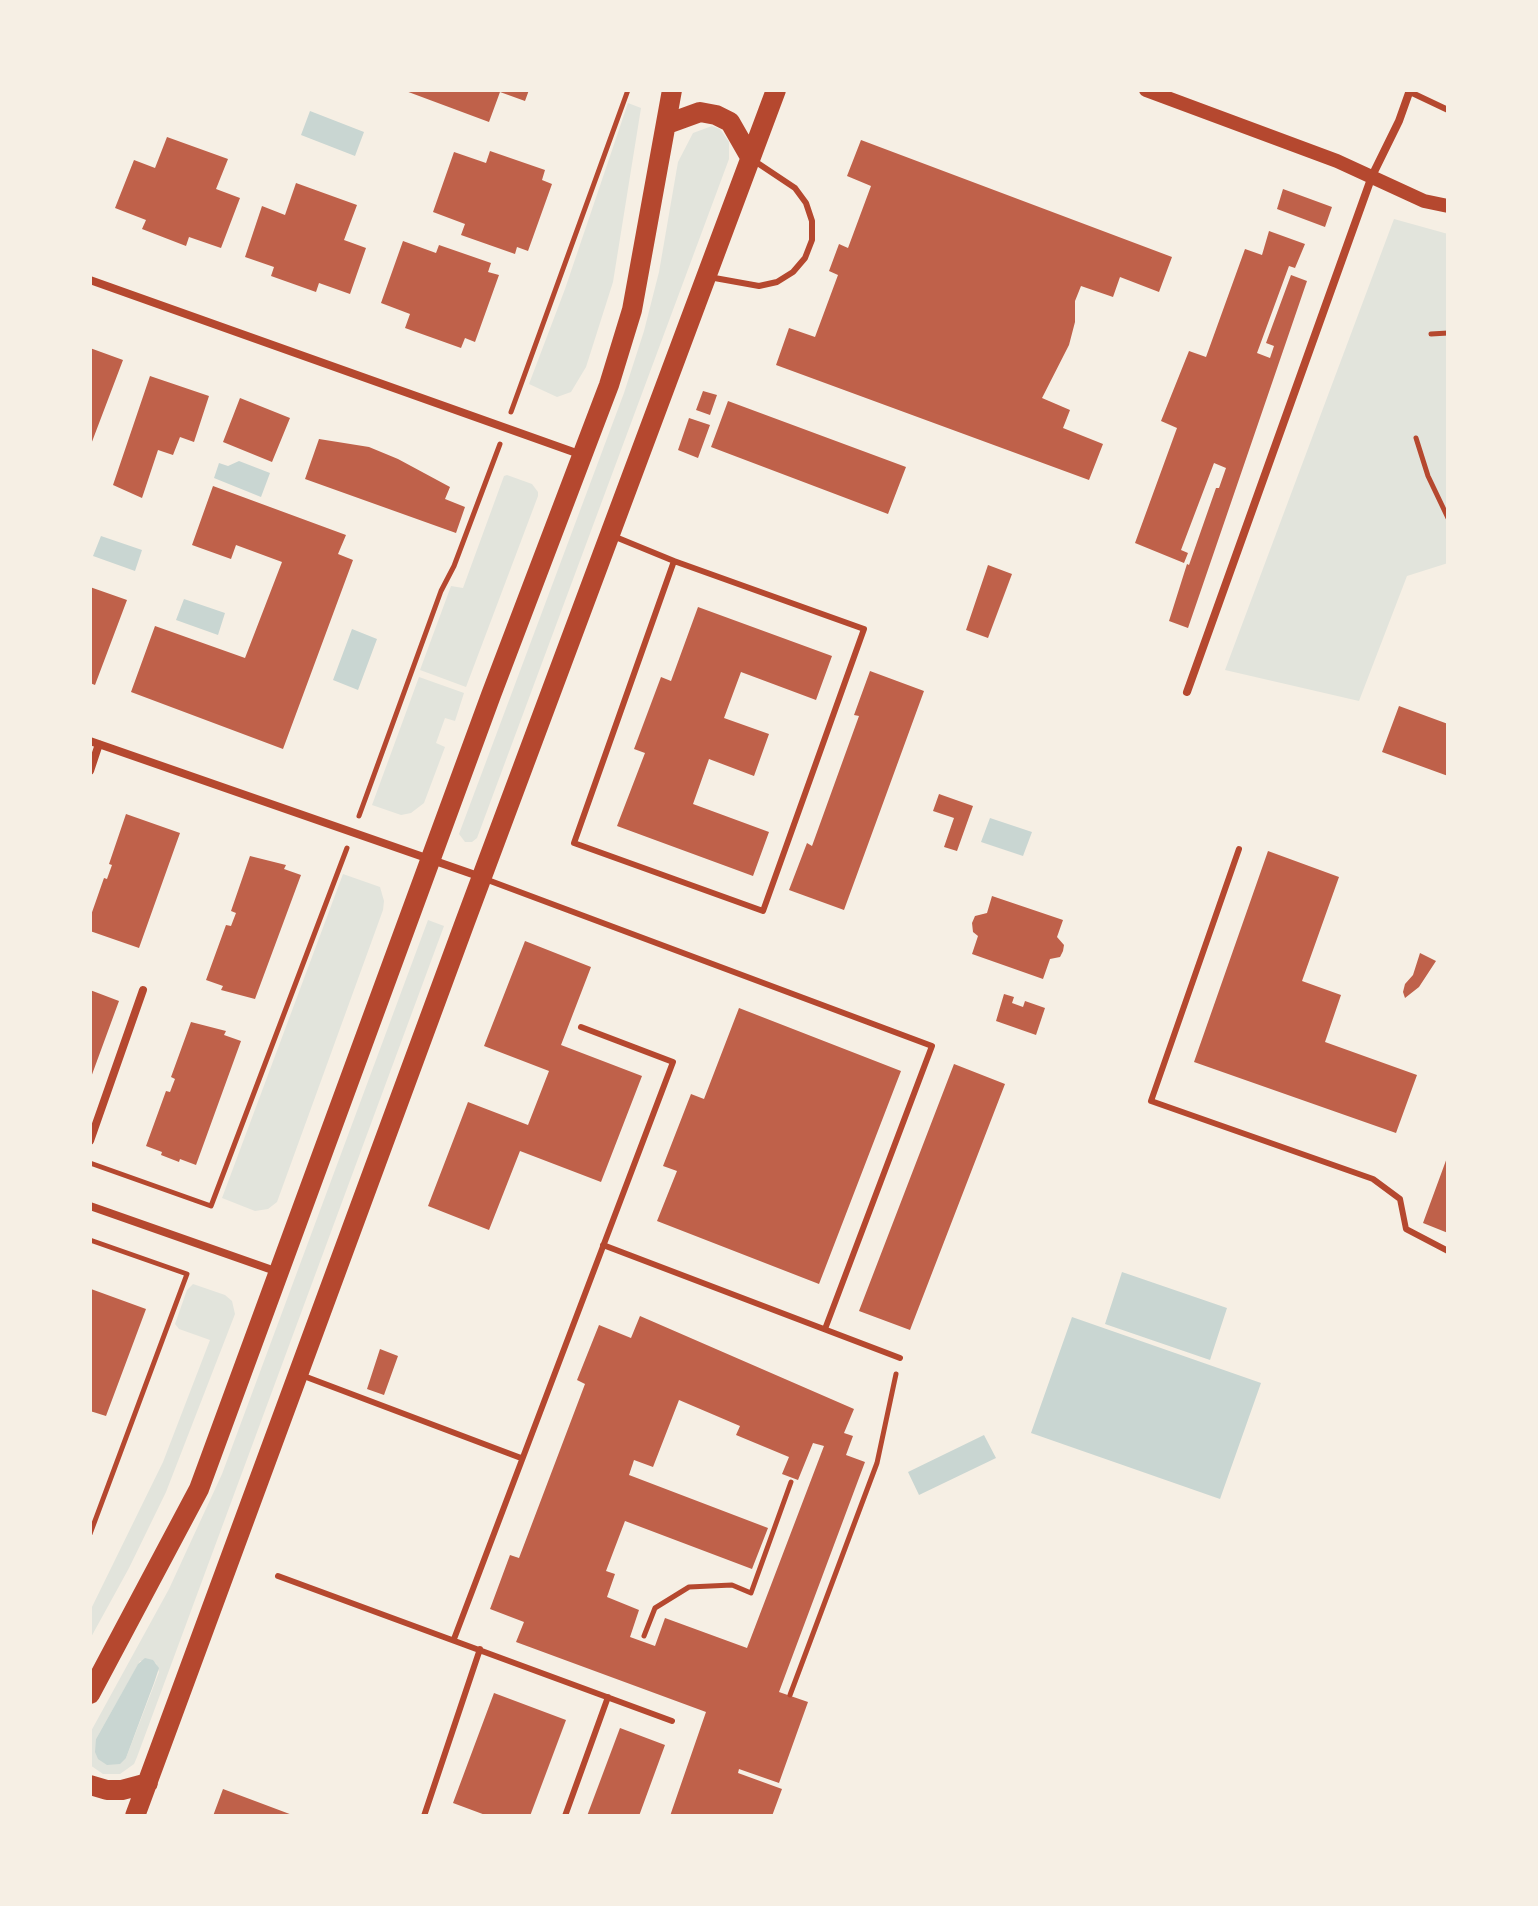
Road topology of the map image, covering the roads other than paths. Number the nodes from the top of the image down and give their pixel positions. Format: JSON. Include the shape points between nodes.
{"nodes":[{"id":1,"x":672,"y":90,"type":"edge"},
{"id":2,"x":776,"y":90,"type":"edge"},
{"id":3,"x":1146,"y":90,"type":"edge"},
{"id":4,"x":1410,"y":91,"type":"edge"},
{"id":5,"x":1448,"y":110,"type":"edge"},
{"id":6,"x":667,"y":124,"type":"junction"},
{"id":7,"x":750,"y":157,"type":"junction"},
{"id":8,"x":1372,"y":176,"type":"junction"},
{"id":9,"x":1448,"y":206,"type":"edge"},
{"id":10,"x":706,"y":276,"type":"junction"},
{"id":11,"x":90,"y":280,"type":"edge"},
{"id":12,"x":582,"y":455,"type":"junction"},
{"id":13,"x":609,"y":535,"type":"junction"},
{"id":14,"x":674,"y":561,"type":"junction"},
{"id":15,"x":1187,"y":692,"type":"dead end"},
{"id":16,"x":94,"y":742,"type":"edge"},
{"id":17,"x":90,"y":771,"type":"edge"},
{"id":18,"x":1239,"y":849,"type":"dead end"},
{"id":19,"x":432,"y":862,"type":"junction"},
{"id":20,"x":482,"y":877,"type":"junction"},
{"id":21,"x":143,"y":990,"type":"dead end"},
{"id":22,"x":581,"y":1027,"type":"dead end"},
{"id":23,"x":90,"y":1141,"type":"edge"},
{"id":24,"x":90,"y":1206,"type":"edge"},
{"id":25,"x":603,"y":1245,"type":"junction"},
{"id":26,"x":1448,"y":1251,"type":"edge"},
{"id":27,"x":280,"y":1273,"type":"junction"},
{"id":28,"x":825,"y":1329,"type":"junction"},
{"id":29,"x":900,"y":1358,"type":"road end"},
{"id":30,"x":298,"y":1374,"type":"junction"},
{"id":31,"x":521,"y":1458,"type":"junction"},
{"id":32,"x":278,"y":1576,"type":"dead end"},
{"id":33,"x":454,"y":1639,"type":"junction"},
{"id":34,"x":480,"y":1649,"type":"junction"},
{"id":35,"x":90,"y":1694,"type":"edge"},
{"id":36,"x":608,"y":1697,"type":"junction"},
{"id":37,"x":672,"y":1721,"type":"dead end"},
{"id":38,"x":148,"y":1783,"type":"junction"},
{"id":39,"x":90,"y":1785,"type":"edge"},
{"id":40,"x":135,"y":1816,"type":"edge"},
{"id":41,"x":424,"y":1816,"type":"edge"},
{"id":42,"x":565,"y":1816,"type":"edge"}],
"edges":[{"from":1,"to":6,"type":"main road"},
{"from":2,"to":7,"type":"main road"},
{"from":3,"to":8,"type":"street"},
{"from":4,"to":5,"type":"lane"},
{"from":4,"to":8,"type":"street"},
{"from":6,"to":7,"type":"main road","via":[[700,112],[716,115],[730,122]]},
{"from":6,"to":12,"type":"main road","via":[[632,310]]},
{"from":7,"to":10,"type":"main road"},
{"from":7,"to":10,"type":"lane","via":[[801,195],[812,221],[812,240],[805,258],[777,282],[759,286]]},
{"from":8,"to":9,"type":"street","via":[[1424,201]]},
{"from":8,"to":15,"type":"street"},
{"from":10,"to":13,"type":"main road"},
{"from":11,"to":12,"type":"street"},
{"from":12,"to":19,"type":"main road"},
{"from":13,"to":14,"type":"lane"},
{"from":13,"to":20,"type":"main road"},
{"from":14,"to":14,"type":"lane","via":[[574,843],[763,911],[864,629]]},
{"from":16,"to":17,"type":"street"},
{"from":16,"to":19,"type":"street"},
{"from":18,"to":26,"type":"lane","via":[[1151,1101],[1373,1179],[1400,1199],[1406,1229]]},
{"from":19,"to":20,"type":"street"},
{"from":19,"to":27,"type":"main road"},
{"from":20,"to":28,"type":"lane","via":[[932,1046]]},
{"from":20,"to":30,"type":"main road"},
{"from":21,"to":23,"type":"street"},
{"from":22,"to":25,"type":"lane","via":[[673,1062]]},
{"from":24,"to":27,"type":"street"},
{"from":25,"to":28,"type":"lane"},
{"from":25,"to":31,"type":"lane"},
{"from":27,"to":35,"type":"main road","via":[[199,1489]]},
{"from":28,"to":29,"type":"lane"},
{"from":30,"to":31,"type":"lane"},
{"from":30,"to":38,"type":"main road"},
{"from":31,"to":33,"type":"lane"},
{"from":32,"to":33,"type":"lane"},
{"from":33,"to":34,"type":"lane"},
{"from":34,"to":36,"type":"lane"},
{"from":34,"to":41,"type":"lane"},
{"from":36,"to":37,"type":"lane"},
{"from":36,"to":42,"type":"lane"},
{"from":38,"to":39,"type":"main road","via":[[122,1790]]},
{"from":38,"to":40,"type":"main road"}]}
